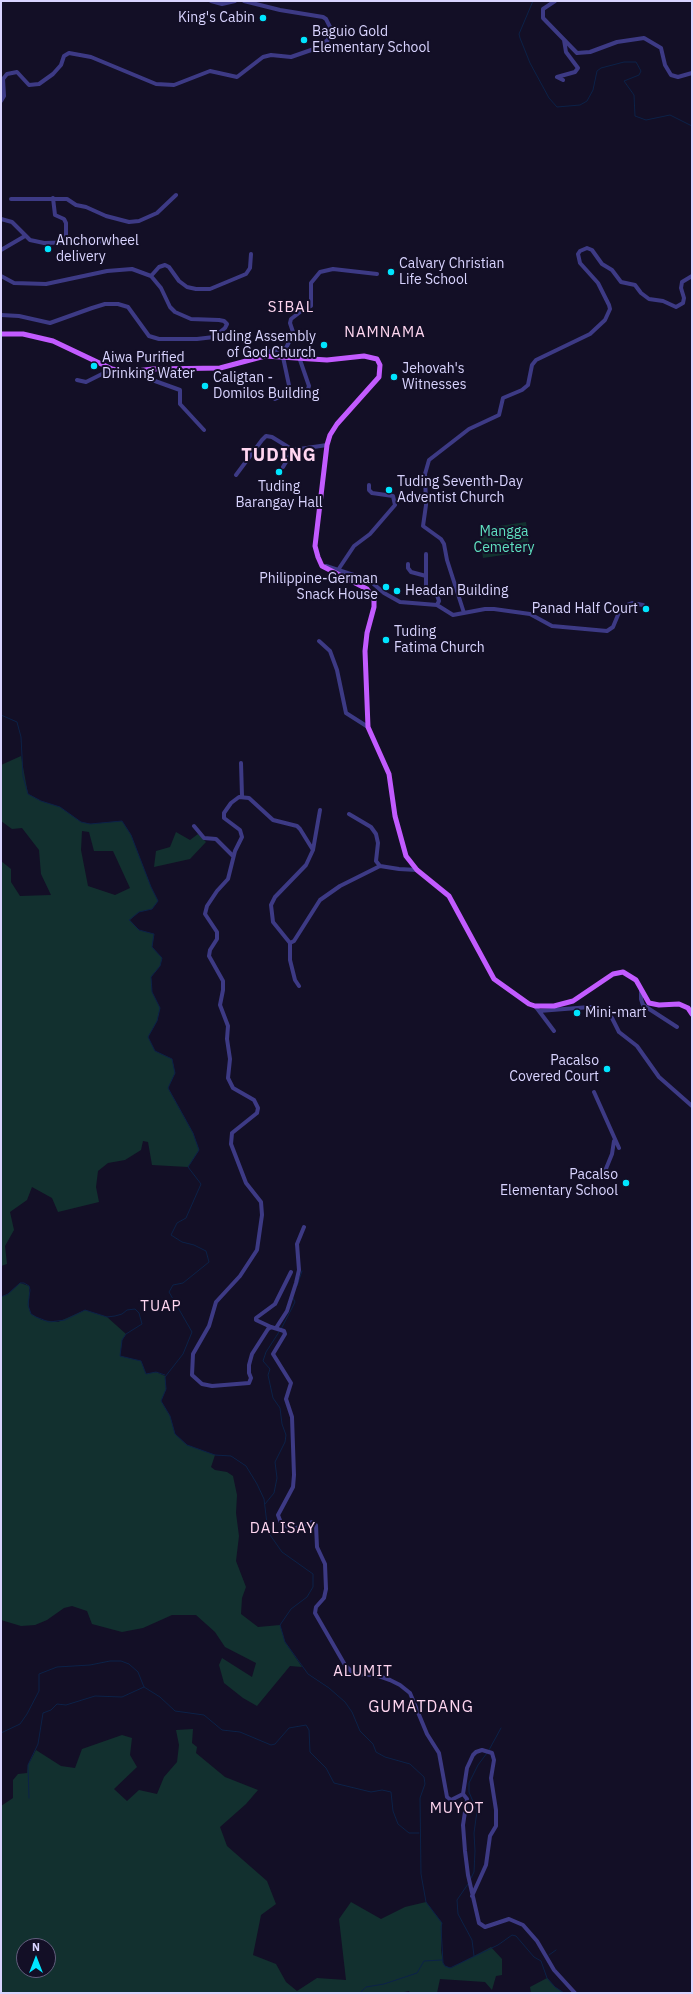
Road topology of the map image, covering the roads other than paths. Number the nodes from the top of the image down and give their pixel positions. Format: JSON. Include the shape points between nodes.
{"nodes":[{"id":1,"x":211,"y":1,"type":"edge"},
{"id":2,"x":236,"y":1,"type":"edge"},
{"id":3,"x":244,"y":1,"type":"edge"},
{"id":4,"x":555,"y":1,"type":"edge"},
{"id":5,"x":564,"y":39,"type":"junction"},
{"id":6,"x":692,"y":73,"type":"edge"},
{"id":7,"x":563,"y":80,"type":"dead end"},
{"id":8,"x":1,"y":101,"type":"edge"},
{"id":9,"x":176,"y":195,"type":"dead end"},
{"id":10,"x":53,"y":198,"type":"junction"},
{"id":11,"x":11,"y":199,"type":"dead end"},
{"id":12,"x":1,"y":219,"type":"edge"},
{"id":13,"x":25,"y":236,"type":"junction"},
{"id":14,"x":115,"y":241,"type":"dead end"},
{"id":15,"x":66,"y":243,"type":"junction"},
{"id":16,"x":1,"y":250,"type":"edge"},
{"id":17,"x":251,"y":254,"type":"dead end"},
{"id":18,"x":377,"y":274,"type":"dead end"},
{"id":19,"x":1,"y":276,"type":"edge"},
{"id":20,"x":151,"y":276,"type":"junction"},
{"id":21,"x":692,"y":276,"type":"edge"},
{"id":22,"x":1,"y":315,"type":"edge"},
{"id":23,"x":1,"y":334,"type":"edge"},
{"id":24,"x":283,"y":357,"type":"junction"},
{"id":25,"x":299,"y":357,"type":"junction"},
{"id":26,"x":255,"y":358,"type":"junction"},
{"id":27,"x":112,"y":369,"type":"junction"},
{"id":28,"x":139,"y":371,"type":"junction"},
{"id":29,"x":77,"y":380,"type":"dead end"},
{"id":30,"x":305,"y":397,"type":"dead end"},
{"id":31,"x":275,"y":398,"type":"dead end"},
{"id":32,"x":204,"y":430,"type":"dead end"},
{"id":33,"x":326,"y":445,"type":"junction"},
{"id":34,"x":293,"y":450,"type":"junction"},
{"id":35,"x":283,"y":467,"type":"dead end"},
{"id":36,"x":236,"y":475,"type":"dead end"},
{"id":37,"x":369,"y":484,"type":"dead end"},
{"id":38,"x":426,"y":554,"type":"dead end"},
{"id":39,"x":408,"y":564,"type":"dead end"},
{"id":40,"x":322,"y":566,"type":"junction"},
{"id":41,"x":338,"y":570,"type":"junction"},
{"id":42,"x":426,"y":576,"type":"junction"},
{"id":43,"x":437,"y":605,"type":"junction"},
{"id":44,"x":643,"y":605,"type":"dead end"},
{"id":45,"x":464,"y":614,"type":"junction"},
{"id":46,"x":319,"y":641,"type":"dead end"},
{"id":47,"x":368,"y":727,"type":"junction"},
{"id":48,"x":241,"y":762,"type":"dead end"},
{"id":49,"x":242,"y":796,"type":"junction"},
{"id":50,"x":320,"y":810,"type":"dead end"},
{"id":51,"x":349,"y":814,"type":"dead end"},
{"id":52,"x":194,"y":826,"type":"dead end"},
{"id":53,"x":313,"y":850,"type":"junction"},
{"id":54,"x":233,"y":856,"type":"junction"},
{"id":55,"x":380,"y":866,"type":"junction"},
{"id":56,"x":417,"y":870,"type":"junction"},
{"id":57,"x":290,"y":943,"type":"junction"},
{"id":58,"x":299,"y":986,"type":"dead end"},
{"id":59,"x":641,"y":988,"type":"junction"},
{"id":60,"x":535,"y":1006,"type":"junction"},
{"id":61,"x":539,"y":1011,"type":"junction"},
{"id":62,"x":692,"y":1014,"type":"edge"},
{"id":63,"x":677,"y":1027,"type":"dead end"},
{"id":64,"x":554,"y":1032,"type":"dead end"},
{"id":65,"x":594,"y":1092,"type":"dead end"},
{"id":66,"x":692,"y":1106,"type":"edge"},
{"id":67,"x":614,"y":1140,"type":"junction"},
{"id":68,"x":619,"y":1148,"type":"dead end"},
{"id":69,"x":603,"y":1176,"type":"dead end"},
{"id":70,"x":304,"y":1227,"type":"dead end"},
{"id":71,"x":291,"y":1272,"type":"dead end"},
{"id":72,"x":274,"y":1327,"type":"junction"},
{"id":73,"x":463,"y":1794,"type":"junction"},
{"id":74,"x":472,"y":1897,"type":"junction"},
{"id":75,"x":574,"y":1993,"type":"edge"}],
"edges":[{"from":1,"to":2,"type":"street","via":[[222,4]]},
{"from":3,"to":8,"type":"street","via":[[323,17],[330,27],[328,40],[314,50],[291,57],[263,57],[237,77],[210,72],[174,85],[156,84],[91,57],[68,53],[53,74],[39,84],[29,85],[17,72],[7,74],[3,79],[4,96]]},
{"from":4,"to":5,"type":"street","via":[[543,9],[543,18]]},
{"from":5,"to":6,"type":"street","via":[[574,52],[580,54],[618,42],[644,38],[661,48],[665,65],[671,75],[676,77]]},
{"from":5,"to":7,"type":"street","via":[[566,52],[578,68],[575,72],[557,77]]},
{"from":9,"to":10,"type":"street","via":[[157,213],[139,221],[129,222],[106,216],[86,206],[76,205],[68,199]]},
{"from":10,"to":11,"type":"street"},
{"from":10,"to":15,"type":"street","via":[[55,215],[64,219],[66,223]]},
{"from":12,"to":13,"type":"street","via":[[12,222]]},
{"from":13,"to":15,"type":"street","via":[[30,240],[44,243]]},
{"from":13,"to":16,"type":"street"},
{"from":14,"to":15,"type":"street"},
{"from":17,"to":20,"type":"street","via":[[250,268],[246,274],[210,289],[187,287],[165,265],[159,267]]},
{"from":18,"to":26,"type":"street","via":[[333,269],[320,272],[311,283],[312,306],[291,319],[293,332],[286,348],[257,354]]},
{"from":19,"to":20,"type":"street","via":[[14,283],[33,284],[61,282],[117,269],[132,269]]},
{"from":20,"to":22,"type":"street","via":[[175,312],[191,319],[224,321],[226,326],[214,337],[154,338],[147,333],[128,307],[118,304],[92,308],[50,323]]},
{"from":21,"to":45,"type":"street","via":[[682,282],[684,298],[676,307],[663,301],[649,299],[635,285],[621,282],[592,250],[584,249],[578,254],[580,263],[598,283],[609,305],[605,320],[590,334],[536,360],[528,385],[503,398],[499,415],[469,429],[429,460],[425,474],[426,505],[422,523],[424,529],[441,539],[444,544]]},
{"from":23,"to":27,"type":"main road","via":[[22,334],[54,342]]},
{"from":24,"to":25,"type":"main road"},
{"from":24,"to":26,"type":"main road"},
{"from":24,"to":31,"type":"street","via":[[290,390],[289,393]]},
{"from":25,"to":30,"type":"street","via":[[310,386]]},
{"from":25,"to":33,"type":"main road","via":[[328,360],[364,356],[377,359],[380,365],[379,377],[337,424]]},
{"from":26,"to":28,"type":"main road","via":[[220,368]]},
{"from":27,"to":28,"type":"main road"},
{"from":27,"to":29,"type":"street","via":[[86,382]]},
{"from":28,"to":32,"type":"street","via":[[155,381],[180,390],[180,404]]},
{"from":33,"to":34,"type":"street"},
{"from":33,"to":40,"type":"main road","via":[[316,534],[318,557]]},
{"from":34,"to":35,"type":"street"},
{"from":34,"to":36,"type":"street","via":[[266,436]]},
{"from":37,"to":41,"type":"street","via":[[372,493],[395,498],[395,505],[370,534],[354,546]]},
{"from":38,"to":42,"type":"street"},
{"from":39,"to":42,"type":"street","via":[[411,572]]},
{"from":40,"to":41,"type":"street"},
{"from":40,"to":47,"type":"main road","via":[[367,590],[374,599],[365,651]]},
{"from":41,"to":43,"type":"street","via":[[369,580],[400,602]]},
{"from":42,"to":43,"type":"street","via":[[426,587],[439,598]]},
{"from":43,"to":45,"type":"street","via":[[454,615]]},
{"from":44,"to":45,"type":"street","via":[[632,603],[624,606],[613,628],[607,631],[552,626],[524,612],[490,609]]},
{"from":46,"to":47,"type":"street","via":[[330,652],[337,670],[346,713]]},
{"from":47,"to":56,"type":"main road","via":[[389,774],[402,847],[410,863]]},
{"from":48,"to":49,"type":"street"},
{"from":49,"to":53,"type":"street","via":[[249,798],[273,820],[300,828]]},
{"from":49,"to":54,"type":"street","via":[[231,803],[223,816],[240,830],[242,837]]},
{"from":50,"to":53,"type":"street"},
{"from":51,"to":55,"type":"street","via":[[371,827],[376,834],[376,861]]},
{"from":52,"to":54,"type":"street","via":[[204,838],[216,838]]},
{"from":53,"to":57,"type":"street","via":[[306,865],[275,897],[271,905],[273,922]]},
{"from":54,"to":72,"type":"street","via":[[228,880],[217,891],[205,914],[217,932],[217,939],[209,956],[222,980],[220,1005],[228,1026],[228,1078],[233,1088],[254,1100],[258,1108],[256,1113],[232,1133],[231,1144],[246,1183],[261,1202],[262,1215],[257,1250],[240,1276],[216,1302],[209,1326],[193,1354],[192,1375],[202,1384],[212,1386],[249,1383],[252,1354]]},
{"from":55,"to":56,"type":"street"},
{"from":55,"to":57,"type":"street","via":[[340,886],[320,900],[294,941]]},
{"from":56,"to":60,"type":"main road","via":[[449,896],[494,979],[517,997]]},
{"from":57,"to":58,"type":"street","via":[[290,960]]},
{"from":59,"to":60,"type":"main road","via":[[633,976],[618,973],[573,1001],[554,1006]]},
{"from":59,"to":62,"type":"main road","via":[[649,1003],[679,1004],[688,1008]]},
{"from":59,"to":63,"type":"street","via":[[643,1005]]},
{"from":60,"to":61,"type":"street"},
{"from":61,"to":64,"type":"street"},
{"from":61,"to":66,"type":"street","via":[[590,1007],[604,1010],[612,1018],[619,1032],[637,1046],[659,1077]]},
{"from":65,"to":67,"type":"street"},
{"from":67,"to":68,"type":"street"},
{"from":67,"to":69,"type":"street","via":[[612,1154]]},
{"from":70,"to":72,"type":"street","via":[[297,1244],[299,1270],[296,1283],[287,1312]]},
{"from":71,"to":72,"type":"street","via":[[275,1304],[256,1318]]},
{"from":72,"to":73,"type":"street","via":[[285,1334],[273,1354],[291,1383],[286,1399],[292,1417],[294,1475],[293,1487],[278,1515],[281,1523],[290,1528],[315,1524],[317,1547],[325,1564],[326,1588],[324,1598],[316,1607],[316,1613],[351,1671],[390,1680],[410,1693],[427,1734],[439,1753],[446,1797],[452,1800]]},
{"from":73,"to":74,"type":"street","via":[[467,1802],[463,1825]]},
{"from":73,"to":74,"type":"street","via":[[467,1768],[473,1755],[486,1750],[492,1753],[494,1760],[491,1778],[496,1826],[490,1836],[486,1865]]},
{"from":74,"to":75,"type":"street","via":[[479,1923],[485,1927],[509,1919],[523,1925],[537,1941],[554,1970]]}]}
